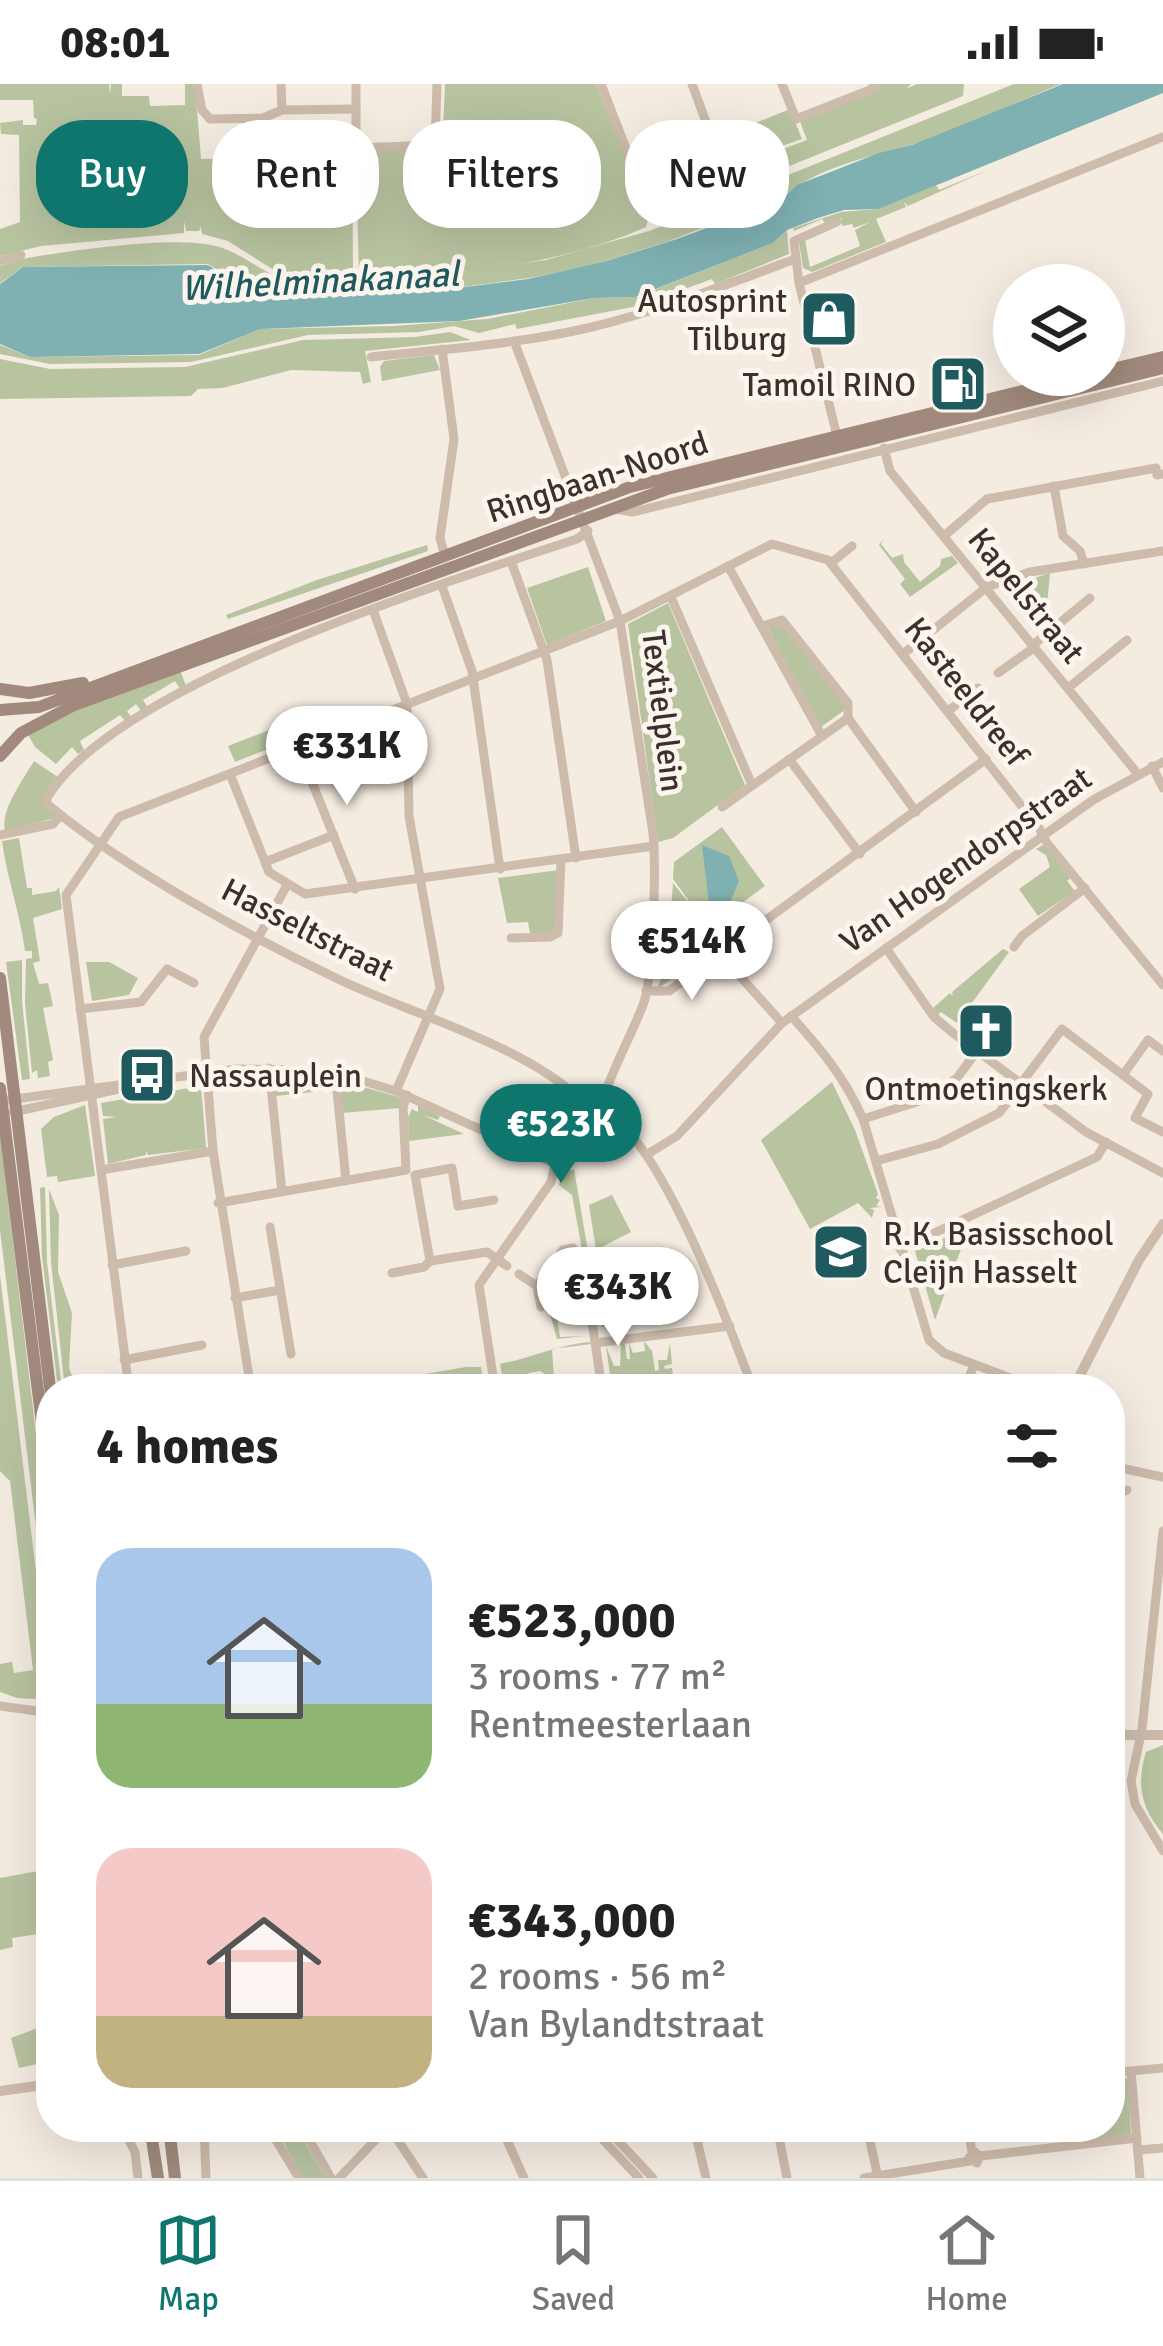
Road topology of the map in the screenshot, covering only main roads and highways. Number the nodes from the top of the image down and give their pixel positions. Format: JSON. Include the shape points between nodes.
{"nodes":[{"id":1,"x":1163,"y":357,"type":"edge"},
{"id":2,"x":1125,"y":366,"type":"edge"},
{"id":3,"x":1163,"y":368,"type":"edge"},
{"id":4,"x":1002,"y":396,"type":"edge"},
{"id":5,"x":584,"y":518,"type":"junction"},
{"id":6,"x":135,"y":670,"type":"junction"},
{"id":7,"x":0,"y":689,"type":"edge"},
{"id":8,"x":0,"y":710,"type":"edge"},
{"id":9,"x":0,"y":756,"type":"edge"},
{"id":10,"x":0,"y":978,"type":"edge"},
{"id":11,"x":0,"y":1088,"type":"edge"},
{"id":12,"x":6,"y":1107,"type":"edge"},
{"id":13,"x":37,"y":1374,"type":"edge"},
{"id":14,"x":48,"y":1374,"type":"edge"},
{"id":15,"x":152,"y":2142,"type":"edge"},
{"id":16,"x":171,"y":2142,"type":"edge"},
{"id":17,"x":158,"y":2178,"type":"edge"},
{"id":18,"x":175,"y":2178,"type":"edge"}],
"edges":[{"from":1,"to":2,"type":"main road"},
{"from":3,"to":5,"type":"main road","name":"Ringbaan-Noord","via":[[706,478]]},
{"from":4,"to":5,"type":"main road","name":"Ringbaan-Noord","via":[[645,483]]},
{"from":5,"to":6,"type":"main road","name":"Ringbaan-Noord","via":[[444,552]]},
{"from":5,"to":9,"type":"main road","name":"Ringbaan-Noord","via":[[92,698],[28,728]]},
{"from":6,"to":7,"type":"main road","name":"Ringbaan-Noord","via":[[55,690]]},
{"from":6,"to":8,"type":"main road","name":"Ringbaan-Noord","via":[[39,707]]},
{"from":10,"to":12,"type":"main road"},
{"from":11,"to":12,"type":"main road"},
{"from":12,"to":13,"type":"main road"},
{"from":12,"to":14,"type":"main road"},
{"from":15,"to":17,"type":"main road"},
{"from":16,"to":18,"type":"main road"}]}
